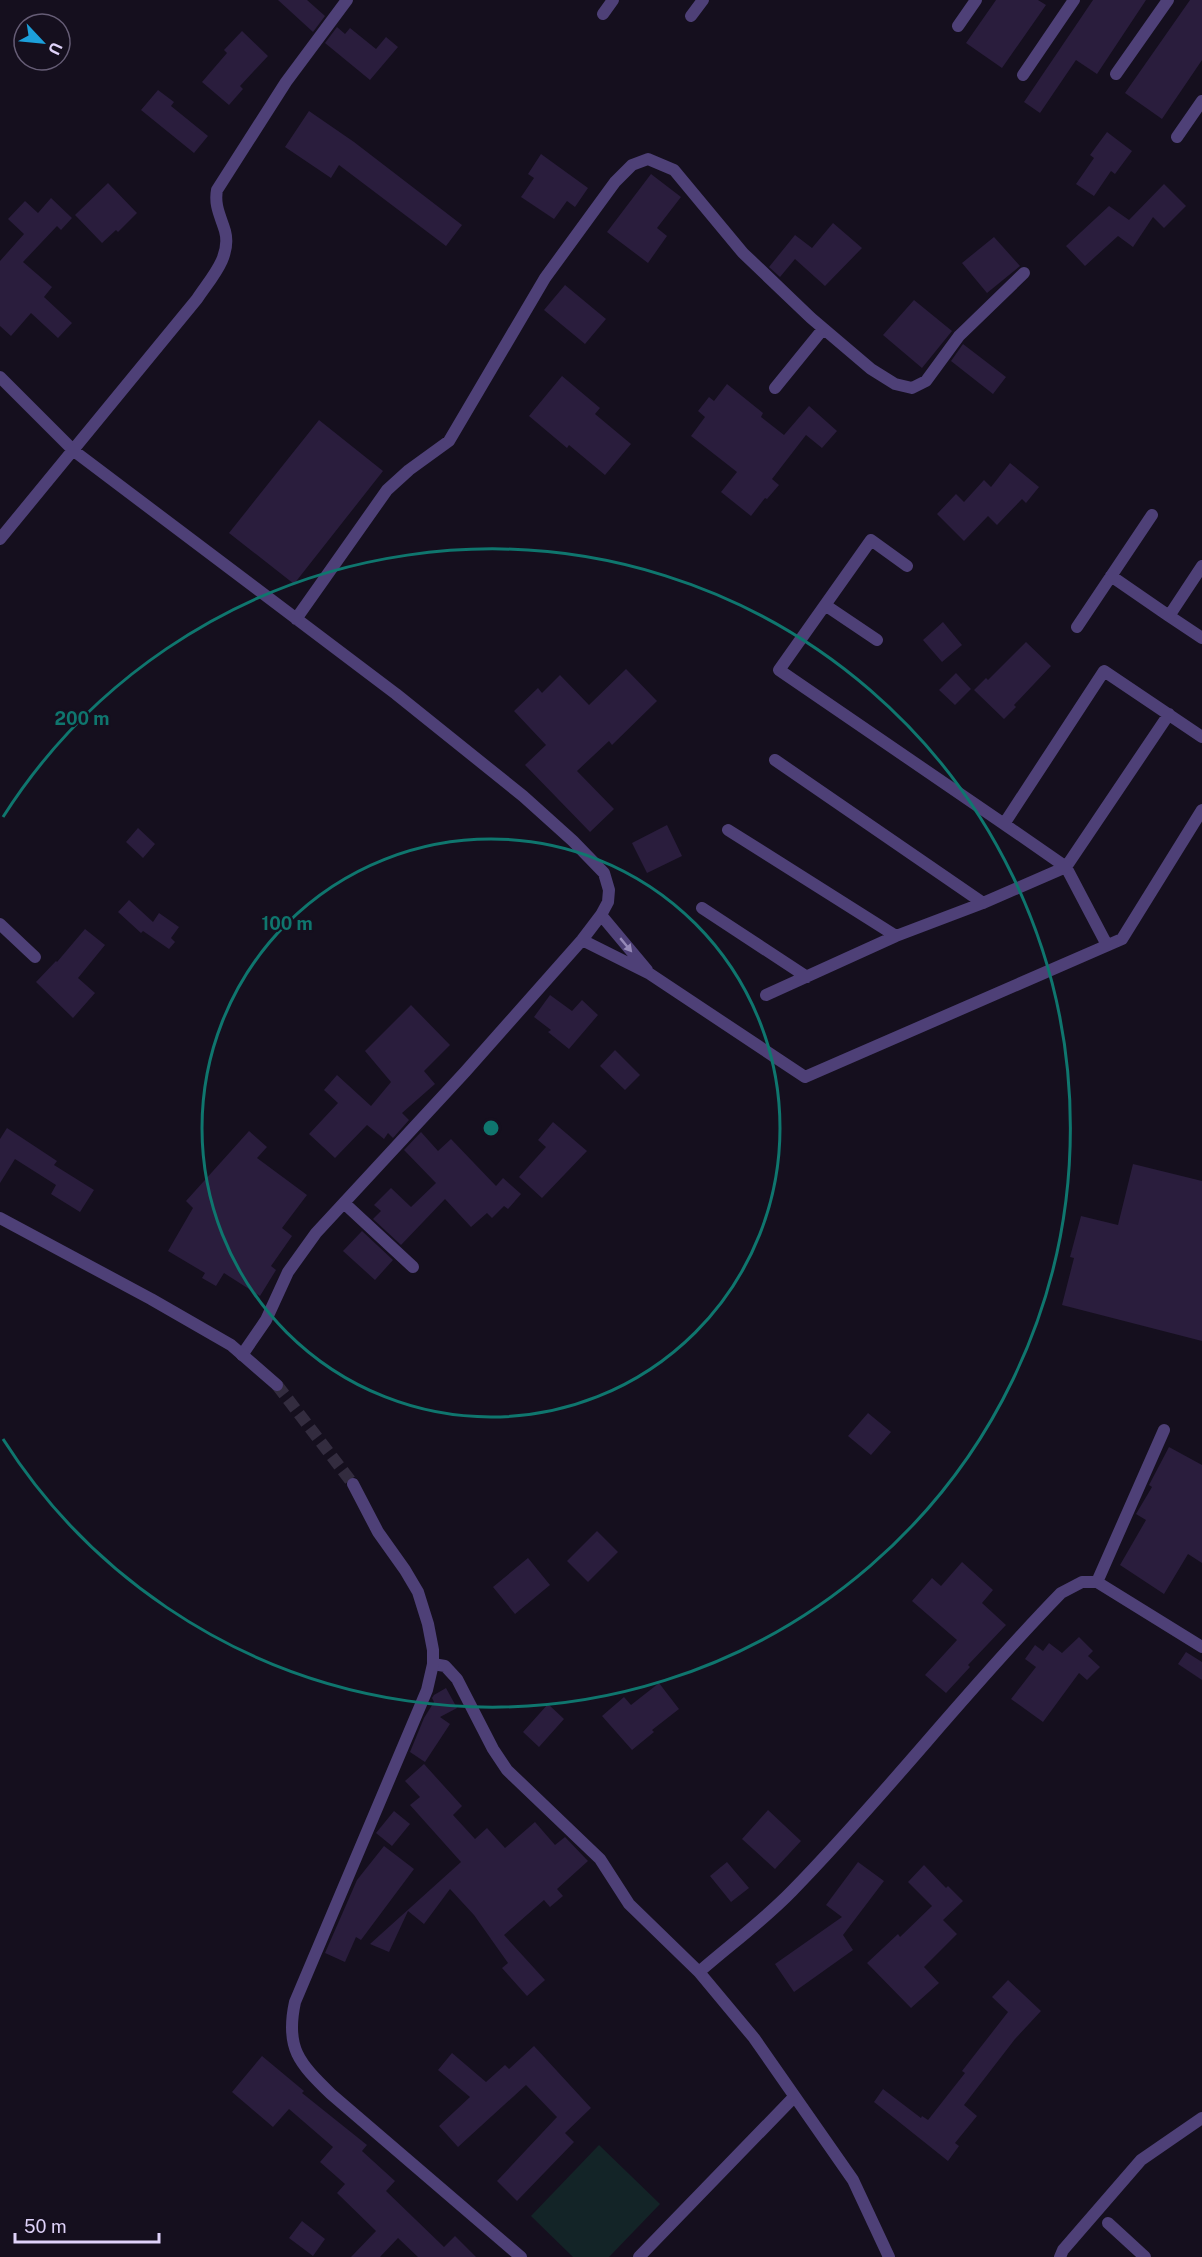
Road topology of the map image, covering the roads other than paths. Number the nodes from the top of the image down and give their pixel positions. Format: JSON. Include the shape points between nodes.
{"nodes":[{"id":1,"x":347,"y":0,"type":"edge"},
{"id":2,"x":614,"y":0,"type":"edge"},
{"id":3,"x":704,"y":0,"type":"edge"},
{"id":4,"x":976,"y":0,"type":"edge"},
{"id":5,"x":1074,"y":0,"type":"edge"},
{"id":6,"x":1168,"y":0,"type":"edge"},
{"id":7,"x":603,"y":14,"type":"dead end"},
{"id":8,"x":692,"y":16,"type":"dead end"},
{"id":9,"x":958,"y":26,"type":"dead end"},
{"id":10,"x":1116,"y":74,"type":"dead end"},
{"id":11,"x":1023,"y":75,"type":"dead end"},
{"id":12,"x":1202,"y":101,"type":"edge"},
{"id":13,"x":1177,"y":137,"type":"dead end"},
{"id":14,"x":1024,"y":273,"type":"dead end"},
{"id":15,"x":823,"y":329,"type":"junction"},
{"id":16,"x":0,"y":377,"type":"edge"},
{"id":17,"x":775,"y":388,"type":"dead end"},
{"id":18,"x":74,"y":451,"type":"junction"},
{"id":19,"x":1152,"y":515,"type":"dead end"},
{"id":20,"x":0,"y":539,"type":"edge"},
{"id":21,"x":907,"y":566,"type":"dead end"},
{"id":22,"x":1202,"y":566,"type":"edge"},
{"id":23,"x":1111,"y":576,"type":"junction"},
{"id":24,"x":825,"y":605,"type":"junction"},
{"id":25,"x":1169,"y":616,"type":"junction"},
{"id":26,"x":296,"y":619,"type":"junction"},
{"id":27,"x":1077,"y":627,"type":"dead end"},
{"id":28,"x":1202,"y":638,"type":"edge"},
{"id":29,"x":877,"y":640,"type":"dead end"},
{"id":30,"x":1169,"y":714,"type":"junction"},
{"id":31,"x":1202,"y":737,"type":"edge"},
{"id":32,"x":775,"y":760,"type":"dead end"},
{"id":33,"x":1202,"y":810,"type":"edge"},
{"id":34,"x":1004,"y":824,"type":"junction"},
{"id":35,"x":728,"y":830,"type":"dead end"},
{"id":36,"x":1066,"y":867,"type":"junction"},
{"id":37,"x":983,"y":903,"type":"junction"},
{"id":38,"x":702,"y":908,"type":"dead end"},
{"id":39,"x":602,"y":915,"type":"junction"},
{"id":40,"x":0,"y":924,"type":"edge"},
{"id":41,"x":896,"y":936,"type":"junction"},
{"id":42,"x":582,"y":940,"type":"junction"},
{"id":43,"x":1107,"y":945,"type":"junction"},
{"id":44,"x":35,"y":957,"type":"dead end"},
{"id":45,"x":650,"y":974,"type":"junction"},
{"id":46,"x":807,"y":977,"type":"junction"},
{"id":47,"x":766,"y":995,"type":"dead end"},
{"id":48,"x":344,"y":1203,"type":"junction"},
{"id":49,"x":0,"y":1218,"type":"edge"},
{"id":50,"x":413,"y":1267,"type":"dead end"},
{"id":51,"x":242,"y":1355,"type":"junction"},
{"id":52,"x":278,"y":1385,"type":"tunnel mouth"},
{"id":53,"x":1164,"y":1430,"type":"dead end"},
{"id":54,"x":353,"y":1484,"type":"tunnel mouth"},
{"id":55,"x":1097,"y":1582,"type":"junction"},
{"id":56,"x":1202,"y":1647,"type":"edge"},
{"id":57,"x":433,"y":1664,"type":"junction"},
{"id":58,"x":699,"y":1972,"type":"junction"},
{"id":59,"x":794,"y":2097,"type":"junction"},
{"id":60,"x":1202,"y":2118,"type":"edge"},
{"id":61,"x":1108,"y":2223,"type":"dead end"},
{"id":62,"x":521,"y":2257,"type":"edge"},
{"id":63,"x":639,"y":2257,"type":"edge"},
{"id":64,"x":889,"y":2257,"type":"edge"},
{"id":65,"x":1060,"y":2257,"type":"edge"},
{"id":66,"x":1145,"y":2257,"type":"edge"}],
"edges":[{"from":1,"to":18,"type":"street","via":[[286,82],[217,190],[215,200],[227,243],[223,261]]},
{"from":2,"to":7,"type":"street"},
{"from":3,"to":8,"type":"street"},
{"from":4,"to":9,"type":"street"},
{"from":5,"to":11,"type":"street"},
{"from":6,"to":10,"type":"street"},
{"from":12,"to":13,"type":"street"},
{"from":14,"to":15,"type":"street","via":[[959,336],[926,381],[912,388],[895,384],[871,369]]},
{"from":15,"to":17,"type":"street"},
{"from":15,"to":26,"type":"street","via":[[743,253],[674,170],[648,159],[632,165],[615,182],[545,278],[449,441],[387,490]]},
{"from":16,"to":18,"type":"street"},
{"from":18,"to":20,"type":"street"},
{"from":18,"to":26,"type":"street"},
{"from":19,"to":23,"type":"street"},
{"from":21,"to":24,"type":"street","via":[[871,540]]},
{"from":22,"to":25,"type":"street"},
{"from":23,"to":25,"type":"street"},
{"from":23,"to":27,"type":"street"},
{"from":24,"to":29,"type":"street"},
{"from":24,"to":34,"type":"street","via":[[779,670]]},
{"from":25,"to":28,"type":"street"},
{"from":26,"to":39,"type":"street","via":[[467,751],[573,841],[604,873],[609,890]]},
{"from":30,"to":31,"type":"street"},
{"from":30,"to":34,"type":"street","via":[[1104,671]]},
{"from":30,"to":36,"type":"street"},
{"from":32,"to":37,"type":"street"},
{"from":33,"to":43,"type":"street","via":[[1122,939]]},
{"from":34,"to":36,"type":"street"},
{"from":35,"to":41,"type":"street"},
{"from":36,"to":37,"type":"street"},
{"from":36,"to":43,"type":"street"},
{"from":37,"to":41,"type":"street"},
{"from":38,"to":46,"type":"street"},
{"from":39,"to":42,"type":"street"},
{"from":39,"to":45,"type":"street","one_way":true},
{"from":40,"to":44,"type":"street"},
{"from":41,"to":46,"type":"street"},
{"from":42,"to":45,"type":"street"},
{"from":42,"to":48,"type":"street"},
{"from":43,"to":45,"type":"street","via":[[805,1077]]},
{"from":46,"to":47,"type":"street"},
{"from":48,"to":50,"type":"street"},
{"from":48,"to":51,"type":"street","via":[[288,1272],[266,1320]]},
{"from":49,"to":51,"type":"street","via":[[151,1299]]},
{"from":51,"to":52,"type":"street"},
{"from":53,"to":55,"type":"street"},
{"from":54,"to":57,"type":"street","via":[[378,1532],[418,1592],[428,1624]]},
{"from":55,"to":56,"type":"street"},
{"from":55,"to":58,"type":"street","via":[[1082,1582],[1061,1593],[790,1893]]},
{"from":57,"to":58,"type":"street","via":[[445,1666],[457,1679],[507,1770],[600,1859],[629,1904]]},
{"from":57,"to":62,"type":"street","via":[[427,1690],[295,2002],[291,2041],[312,2076]]},
{"from":58,"to":59,"type":"street","via":[[754,2038]]},
{"from":59,"to":63,"type":"street"},
{"from":59,"to":64,"type":"street","via":[[853,2180]]},
{"from":60,"to":65,"type":"street","via":[[1141,2160]]},
{"from":61,"to":66,"type":"street"}]}
